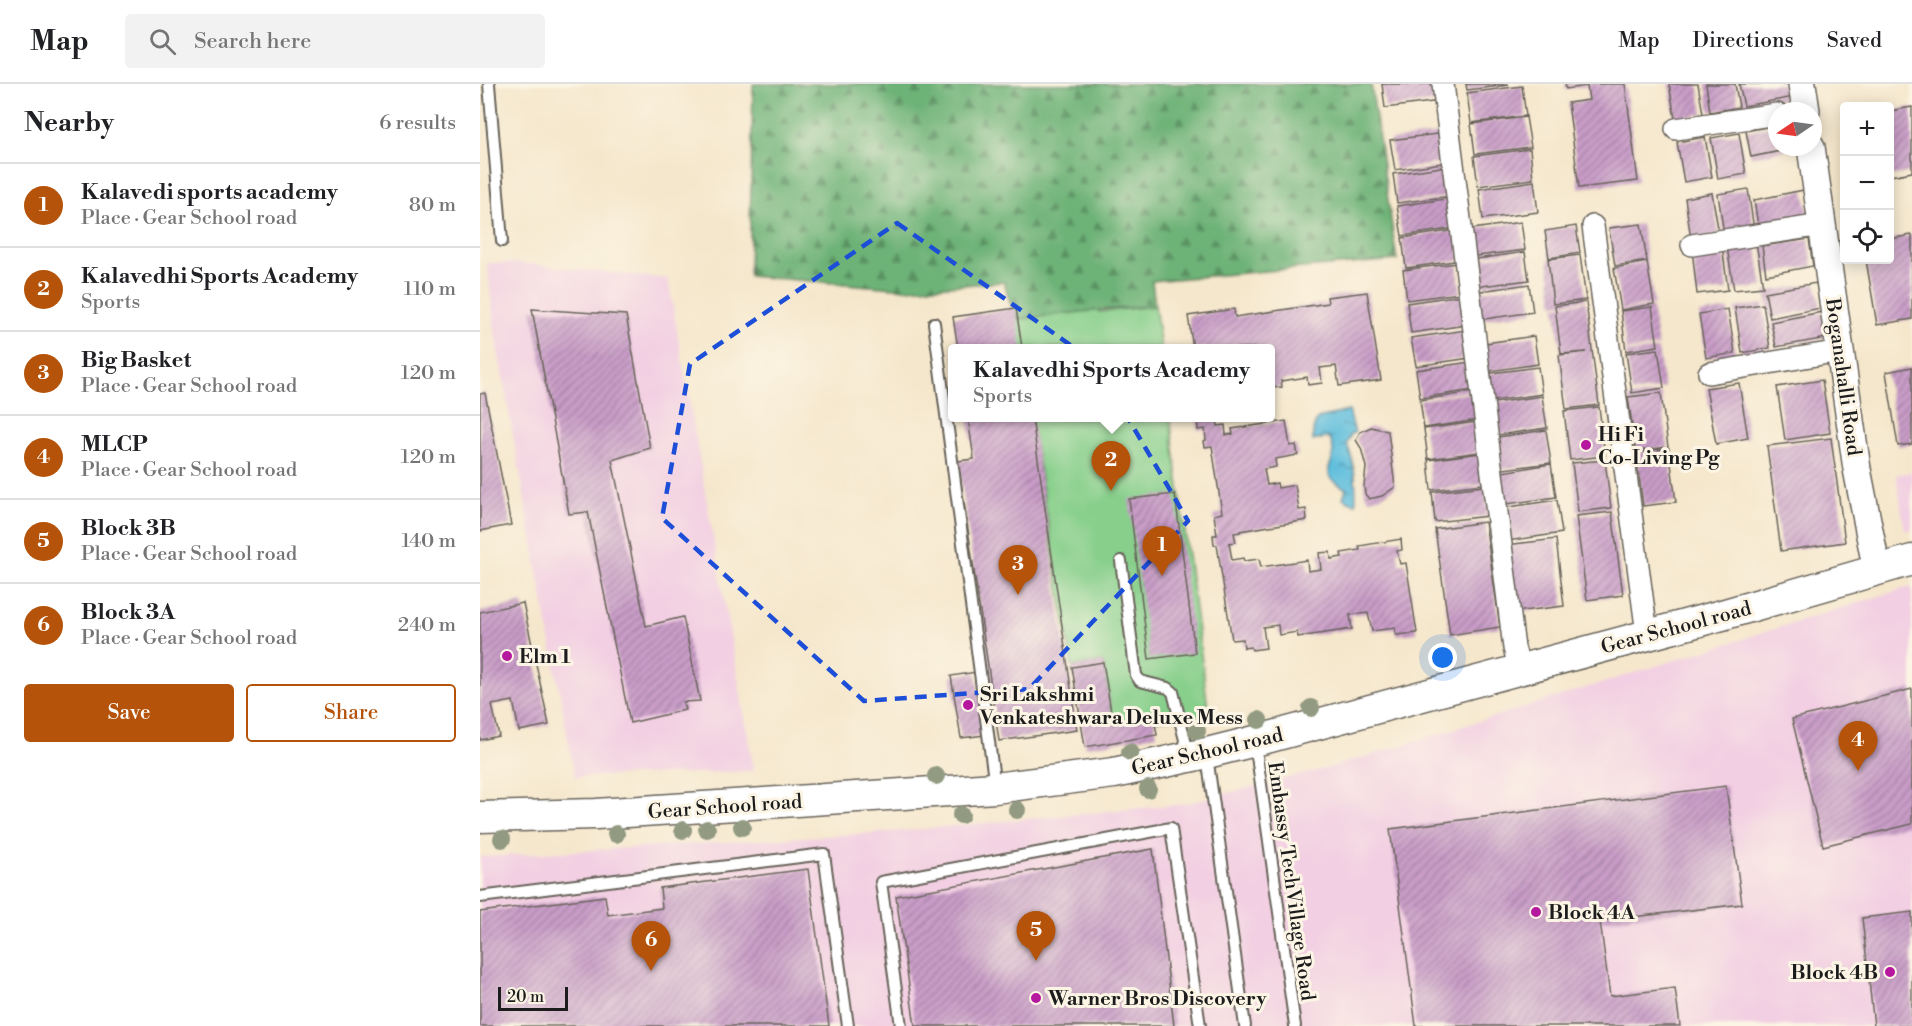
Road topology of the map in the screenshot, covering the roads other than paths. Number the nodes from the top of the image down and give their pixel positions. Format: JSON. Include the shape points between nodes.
{"nodes":[{"id":1,"x":489,"y":84,"type":"edge"},
{"id":2,"x":1443,"y":84,"type":"edge"},
{"id":3,"x":1802,"y":84,"type":"edge"},
{"id":4,"x":1805,"y":102,"type":"edge"},
{"id":5,"x":1768,"y":115,"type":"edge"},
{"id":6,"x":1676,"y":129,"type":"dead end"},
{"id":7,"x":1812,"y":156,"type":"edge"},
{"id":8,"x":1822,"y":225,"type":"junction"},
{"id":9,"x":1593,"y":226,"type":"dead end"},
{"id":10,"x":502,"y":242,"type":"dead end"},
{"id":11,"x":1692,"y":245,"type":"dead end"},
{"id":12,"x":934,"y":323,"type":"dead end"},
{"id":13,"x":1840,"y":351,"type":"junction"},
{"id":14,"x":1709,"y":373,"type":"dead end"},
{"id":15,"x":1912,"y":560,"type":"edge"},
{"id":16,"x":1121,"y":561,"type":"dead end"},
{"id":17,"x":1877,"y":571,"type":"junction"},
{"id":18,"x":1647,"y":634,"type":"junction"},
{"id":19,"x":1520,"y":669,"type":"junction"},
{"id":20,"x":1255,"y":741,"type":"junction"},
{"id":21,"x":1198,"y":755,"type":"junction"},
{"id":22,"x":995,"y":788,"type":"junction"},
{"id":23,"x":480,"y":817,"type":"edge"},
{"id":24,"x":480,"y":897,"type":"edge"},
{"id":25,"x":848,"y":1026,"type":"edge"},
{"id":26,"x":901,"y":1026,"type":"edge"},
{"id":27,"x":1200,"y":1026,"type":"edge"},
{"id":28,"x":1245,"y":1026,"type":"edge"},
{"id":29,"x":1295,"y":1026,"type":"edge"}],
"edges":[{"from":1,"to":10,"type":"lane"},
{"from":2,"to":19,"type":"street","via":[[1514,648]]},
{"from":3,"to":4,"type":"street"},
{"from":5,"to":6,"type":"street"},
{"from":7,"to":8,"type":"street","name":"Boganahalli Road"},
{"from":8,"to":11,"type":"street"},
{"from":8,"to":13,"type":"street","name":"Boganahalli Road"},
{"from":9,"to":18,"type":"street"},
{"from":12,"to":22,"type":"lane"},
{"from":13,"to":14,"type":"street"},
{"from":13,"to":17,"type":"street","name":"Boganahalli Road"},
{"from":15,"to":17,"type":"main road","name":"Gear School road"},
{"from":16,"to":21,"type":"lane","via":[[1137,675],[1140,681],[1173,692]]},
{"from":17,"to":18,"type":"main road","name":"Gear School road"},
{"from":18,"to":19,"type":"main road","name":"Gear School road"},
{"from":19,"to":20,"type":"main road","name":"Gear School road"},
{"from":20,"to":21,"type":"main road","name":"Gear School road"},
{"from":20,"to":29,"type":"lane","name":"Embassy TechVillage Road"},
{"from":21,"to":22,"type":"main road","name":"Gear School road","via":[[1114,772]]},
{"from":21,"to":28,"type":"lane"},
{"from":22,"to":23,"type":"main road","name":"Gear School road","via":[[596,814]]},
{"from":24,"to":25,"type":"lane","via":[[824,854]]},
{"from":26,"to":27,"type":"lane","via":[[881,882],[1171,828]]}]}
